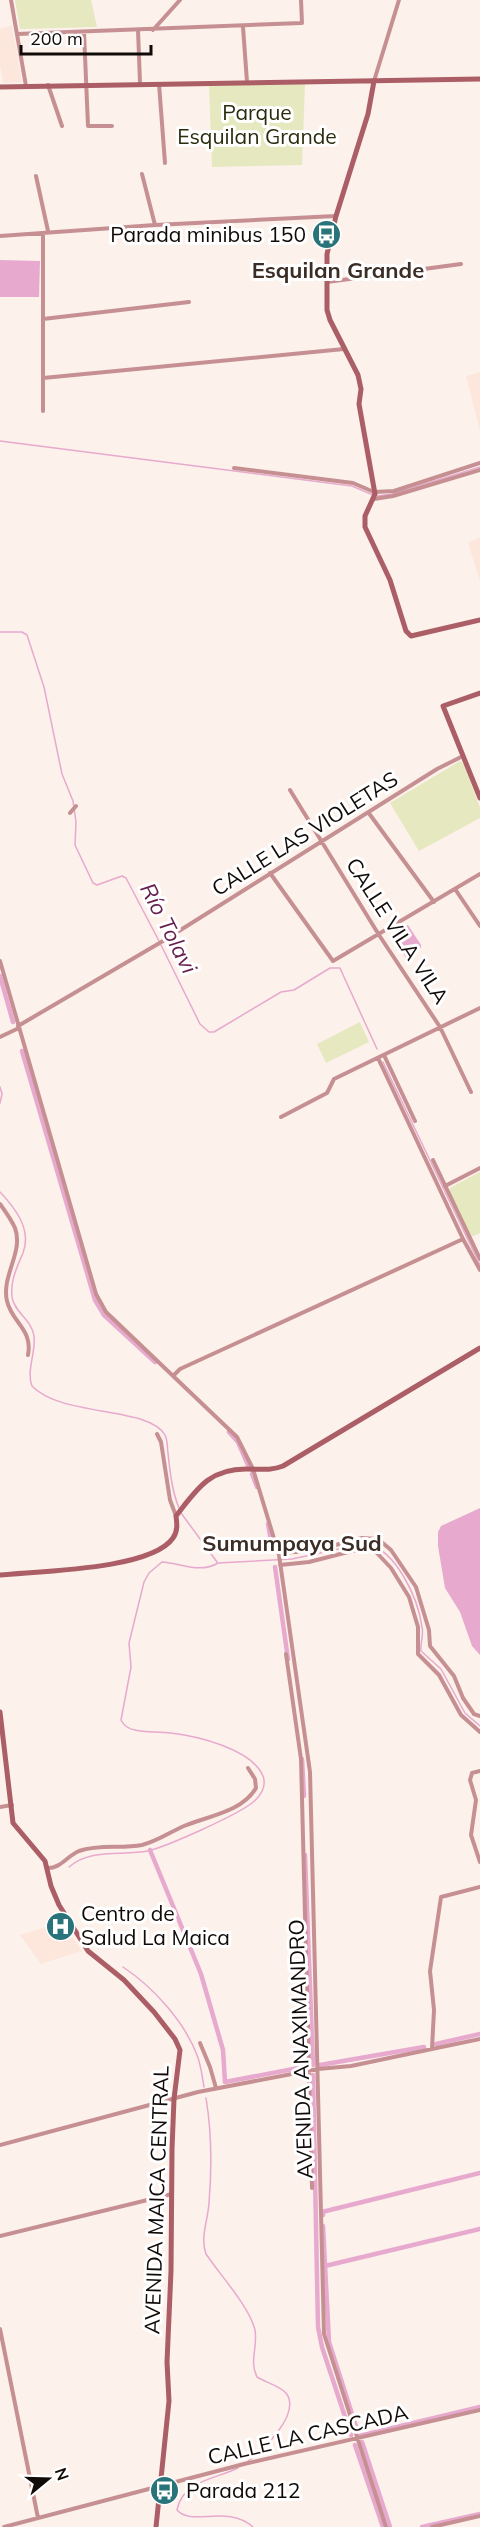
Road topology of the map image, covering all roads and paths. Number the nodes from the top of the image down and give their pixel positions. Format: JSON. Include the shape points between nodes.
{"nodes":[{"id":1,"x":11,"y":0,"type":"edge"},
{"id":2,"x":180,"y":0,"type":"edge"},
{"id":3,"x":301,"y":0,"type":"edge"},
{"id":4,"x":399,"y":0,"type":"edge"},
{"id":5,"x":243,"y":27,"type":"junction"},
{"id":6,"x":138,"y":30,"type":"junction"},
{"id":7,"x":153,"y":30,"type":"junction"},
{"id":8,"x":84,"y":32,"type":"junction"},
{"id":9,"x":17,"y":34,"type":"junction"},
{"id":10,"x":480,"y":79,"type":"edge"},
{"id":11,"x":375,"y":81,"type":"junction"},
{"id":12,"x":247,"y":82,"type":"junction"},
{"id":13,"x":140,"y":83,"type":"junction"},
{"id":14,"x":159,"y":83,"type":"junction"},
{"id":15,"x":86,"y":84,"type":"junction"},
{"id":16,"x":48,"y":85,"type":"junction"},
{"id":17,"x":26,"y":86,"type":"junction"},
{"id":18,"x":0,"y":87,"type":"edge"},
{"id":19,"x":62,"y":126,"type":"dead end"},
{"id":20,"x":112,"y":126,"type":"dead end"},
{"id":21,"x":165,"y":164,"type":"dead end"},
{"id":22,"x":142,"y":174,"type":"dead end"},
{"id":23,"x":36,"y":176,"type":"dead end"},
{"id":24,"x":336,"y":216,"type":"junction"},
{"id":25,"x":155,"y":225,"type":"junction"},
{"id":26,"x":48,"y":231,"type":"junction"},
{"id":27,"x":43,"y":233,"type":"junction"},
{"id":28,"x":0,"y":236,"type":"edge"},
{"id":29,"x":461,"y":264,"type":"dead end"},
{"id":30,"x":327,"y":282,"type":"junction"},
{"id":31,"x":189,"y":302,"type":"dead end"},
{"id":32,"x":43,"y":320,"type":"junction"},
{"id":33,"x":344,"y":349,"type":"junction"},
{"id":34,"x":43,"y":378,"type":"junction"},
{"id":35,"x":43,"y":411,"type":"dead end"},
{"id":36,"x":480,"y":463,"type":"edge"},
{"id":37,"x":234,"y":468,"type":"dead end"},
{"id":38,"x":480,"y":470,"type":"edge"},
{"id":39,"x":374,"y":495,"type":"junction"},
{"id":40,"x":480,"y":620,"type":"edge"},
{"id":41,"x":480,"y":693,"type":"edge"},
{"id":42,"x":463,"y":756,"type":"junction"},
{"id":43,"x":290,"y":790,"type":"dead end"},
{"id":44,"x":480,"y":798,"type":"edge"},
{"id":45,"x":76,"y":806,"type":"dead end"},
{"id":46,"x":71,"y":812,"type":"dead end"},
{"id":47,"x":368,"y":812,"type":"junction"},
{"id":48,"x":322,"y":841,"type":"junction"},
{"id":49,"x":270,"y":873,"type":"junction"},
{"id":50,"x":480,"y":874,"type":"edge"},
{"id":51,"x":455,"y":889,"type":"junction"},
{"id":52,"x":434,"y":902,"type":"junction"},
{"id":53,"x":480,"y":926,"type":"edge"},
{"id":54,"x":379,"y":935,"type":"junction"},
{"id":55,"x":0,"y":961,"type":"edge"},
{"id":56,"x":478,"y":1007,"type":"edge"},
{"id":57,"x":18,"y":1027,"type":"junction"},
{"id":58,"x":440,"y":1027,"type":"junction"},
{"id":59,"x":0,"y":1037,"type":"edge"},
{"id":60,"x":384,"y":1055,"type":"junction"},
{"id":61,"x":378,"y":1058,"type":"junction"},
{"id":62,"x":471,"y":1092,"type":"dead end"},
{"id":63,"x":281,"y":1117,"type":"dead end"},
{"id":64,"x":414,"y":1121,"type":"dead end"},
{"id":65,"x":433,"y":1160,"type":"dead end"},
{"id":66,"x":480,"y":1168,"type":"edge"},
{"id":67,"x":445,"y":1186,"type":"junction"},
{"id":68,"x":0,"y":1204,"type":"edge"},
{"id":69,"x":463,"y":1239,"type":"junction"},
{"id":70,"x":480,"y":1259,"type":"edge"},
{"id":71,"x":480,"y":1270,"type":"edge"},
{"id":72,"x":480,"y":1348,"type":"edge"},
{"id":73,"x":28,"y":1355,"type":"dead end"},
{"id":74,"x":174,"y":1375,"type":"junction"},
{"id":75,"x":157,"y":1434,"type":"dead end"},
{"id":76,"x":253,"y":1469,"type":"junction"},
{"id":77,"x":178,"y":1512,"type":"junction"},
{"id":78,"x":278,"y":1554,"type":"junction"},
{"id":79,"x":280,"y":1563,"type":"junction"},
{"id":80,"x":0,"y":1575,"type":"edge"},
{"id":81,"x":286,"y":1654,"type":"dead end"},
{"id":82,"x":0,"y":1712,"type":"edge"},
{"id":83,"x":480,"y":1716,"type":"edge"},
{"id":84,"x":480,"y":1732,"type":"edge"},
{"id":85,"x":248,"y":1767,"type":"dead end"},
{"id":86,"x":480,"y":1771,"type":"edge"},
{"id":87,"x":12,"y":1805,"type":"junction"},
{"id":88,"x":0,"y":1807,"type":"edge"},
{"id":89,"x":480,"y":1862,"type":"edge"},
{"id":90,"x":47,"y":1868,"type":"junction"},
{"id":91,"x":480,"y":1887,"type":"edge"},
{"id":92,"x":480,"y":2039,"type":"edge"},
{"id":93,"x":200,"y":2043,"type":"dead end"},
{"id":94,"x":432,"y":2049,"type":"junction"},
{"id":95,"x":318,"y":2069,"type":"junction"},
{"id":96,"x":310,"y":2071,"type":"junction"},
{"id":97,"x":216,"y":2088,"type":"junction"},
{"id":98,"x":174,"y":2099,"type":"junction"},
{"id":99,"x":0,"y":2145,"type":"edge"},
{"id":100,"x":312,"y":2188,"type":"dead end"},
{"id":101,"x":173,"y":2194,"type":"junction"},
{"id":102,"x":0,"y":2236,"type":"edge"},
{"id":103,"x":0,"y":2329,"type":"edge"},
{"id":104,"x":480,"y":2410,"type":"edge"},
{"id":105,"x":358,"y":2438,"type":"junction"},
{"id":106,"x":160,"y":2486,"type":"junction"},
{"id":107,"x":480,"y":2516,"type":"edge"},
{"id":108,"x":38,"y":2518,"type":"junction"},
{"id":109,"x":4,"y":2527,"type":"edge"},
{"id":110,"x":156,"y":2527,"type":"edge"},
{"id":111,"x":386,"y":2527,"type":"edge"},
{"id":112,"x":432,"y":2527,"type":"edge"}],
"edges":[{"from":1,"to":9,"type":"street"},
{"from":2,"to":7,"type":"street"},
{"from":3,"to":5,"type":"street","via":[[302,23]]},
{"from":4,"to":11,"type":"street"},
{"from":5,"to":7,"type":"street"},
{"from":5,"to":12,"type":"street"},
{"from":6,"to":7,"type":"street"},
{"from":6,"to":8,"type":"street"},
{"from":6,"to":13,"type":"street"},
{"from":8,"to":9,"type":"street"},
{"from":8,"to":15,"type":"street"},
{"from":9,"to":17,"type":"street"},
{"from":10,"to":11,"type":"street"},
{"from":11,"to":12,"type":"street"},
{"from":11,"to":24,"type":"street"},
{"from":12,"to":14,"type":"street"},
{"from":13,"to":14,"type":"street"},
{"from":13,"to":15,"type":"street"},
{"from":14,"to":21,"type":"street"},
{"from":15,"to":16,"type":"street"},
{"from":15,"to":20,"type":"street","via":[[88,126]]},
{"from":16,"to":17,"type":"street"},
{"from":16,"to":19,"type":"street"},
{"from":17,"to":18,"type":"street"},
{"from":22,"to":25,"type":"street"},
{"from":23,"to":26,"type":"street"},
{"from":24,"to":25,"type":"street"},
{"from":24,"to":30,"type":"street","via":[[327,254]]},
{"from":25,"to":26,"type":"street"},
{"from":26,"to":27,"type":"street"},
{"from":27,"to":28,"type":"street"},
{"from":27,"to":32,"type":"street"},
{"from":29,"to":30,"type":"street"},
{"from":30,"to":33,"type":"street","via":[[330,320]]},
{"from":31,"to":32,"type":"street"},
{"from":32,"to":34,"type":"street"},
{"from":33,"to":34,"type":"street"},
{"from":33,"to":39,"type":"street","via":[[361,389],[359,404]]},
{"from":34,"to":35,"type":"street"},
{"from":36,"to":39,"type":"street"},
{"from":37,"to":39,"type":"street","via":[[353,483]]},
{"from":38,"to":39,"type":"street","via":[[393,496]]},
{"from":39,"to":40,"type":"street","via":[[365,527],[390,580],[405,631],[411,636]]},
{"from":41,"to":42,"type":"street","via":[[443,706]]},
{"from":42,"to":44,"type":"street"},
{"from":42,"to":47,"type":"street","name":"CALLE LAS VIOLETAS"},
{"from":43,"to":48,"type":"street","name":"CALLE VILA VILA"},
{"from":45,"to":46,"type":"street"},
{"from":47,"to":48,"type":"street","name":"CALLE LAS VIOLETAS"},
{"from":47,"to":52,"type":"street"},
{"from":48,"to":49,"type":"street","name":"CALLE LAS VIOLETAS"},
{"from":48,"to":54,"type":"street","name":"CALLE VILA VILA"},
{"from":49,"to":54,"type":"street","via":[[333,961]]},
{"from":49,"to":57,"type":"street","name":"CALLE LAS VIOLETAS"},
{"from":50,"to":51,"type":"street"},
{"from":51,"to":52,"type":"street"},
{"from":51,"to":53,"type":"street"},
{"from":52,"to":54,"type":"street"},
{"from":54,"to":58,"type":"street","name":"CALLE VILA VILA"},
{"from":55,"to":57,"type":"street","name":"AVENIDA ANAXIMANDRO"},
{"from":56,"to":58,"type":"street"},
{"from":57,"to":59,"type":"street","name":"CALLE LAS VIOLETAS"},
{"from":57,"to":74,"type":"street","name":"AVENIDA ANAXIMANDRO","via":[[96,1294],[106,1312]]},
{"from":58,"to":60,"type":"street"},
{"from":58,"to":62,"type":"street","name":"CALLE VILA VILA"},
{"from":60,"to":61,"type":"street"},
{"from":60,"to":64,"type":"street"},
{"from":61,"to":63,"type":"street","via":[[334,1079],[327,1093]]},
{"from":61,"to":69,"type":"street"},
{"from":65,"to":67,"type":"street"},
{"from":66,"to":67,"type":"street"},
{"from":67,"to":70,"type":"street"},
{"from":68,"to":73,"type":"street","via":[[15,1228],[17,1240],[7,1300],[28,1338]]},
{"from":69,"to":71,"type":"street"},
{"from":69,"to":74,"type":"street"},
{"from":72,"to":76,"type":"street","via":[[283,1466]]},
{"from":74,"to":76,"type":"street","name":"AVENIDA ANAXIMANDRO","via":[[237,1437]]},
{"from":75,"to":77,"type":"street","via":[[170,1500]]},
{"from":76,"to":77,"type":"street","via":[[220,1472]]},
{"from":76,"to":78,"type":"street","name":"AVENIDA ANAXIMANDRO"},
{"from":77,"to":80,"type":"street","via":[[173,1538],[158,1550],[134,1560]]},
{"from":78,"to":79,"type":"street","name":"AVENIDA ANAXIMANDRO"},
{"from":78,"to":83,"type":"street","via":[[312,1551],[362,1538],[378,1539],[391,1550],[416,1587],[430,1646],[454,1677],[474,1714]]},
{"from":79,"to":84,"type":"street","via":[[309,1562],[360,1549],[375,1551],[409,1598],[418,1627],[418,1654],[439,1675],[461,1715]]},
{"from":79,"to":95,"type":"street","name":"AVENIDA ANAXIMANDRO","via":[[308,1749]]},
{"from":81,"to":96,"type":"street","name":"AVENIDA ANAXIMANDRO","via":[[300,1759]]},
{"from":82,"to":87,"type":"street"},
{"from":85,"to":90,"type":"street","via":[[256,1788],[228,1810],[155,1841],[84,1850],[54,1868]]},
{"from":86,"to":89,"type":"street","via":[[471,1777],[476,1800],[471,1830]]},
{"from":87,"to":88,"type":"street"},
{"from":87,"to":90,"type":"street","via":[[13,1823]]},
{"from":90,"to":98,"type":"street","name":"AVENIDA MAICA CENTRAL","via":[[65,1916],[88,1951],[124,1980],[175,2039],[180,2056]]},
{"from":91,"to":94,"type":"street","via":[[441,1897],[430,1971]]},
{"from":92,"to":94,"type":"street"},
{"from":93,"to":97,"type":"street"},
{"from":94,"to":95,"type":"street"},
{"from":95,"to":96,"type":"street"},
{"from":95,"to":105,"type":"street","name":"AVENIDA ANAXIMANDRO","via":[[324,2334]]},
{"from":96,"to":97,"type":"street"},
{"from":96,"to":100,"type":"street","name":"AVENIDA ANAXIMANDRO"},
{"from":97,"to":98,"type":"street"},
{"from":98,"to":99,"type":"street"},
{"from":98,"to":101,"type":"street","name":"AVENIDA MAICA CENTRAL"},
{"from":101,"to":102,"type":"street"},
{"from":101,"to":106,"type":"street","name":"AVENIDA MAICA CENTRAL","via":[[166,2362],[169,2401]]},
{"from":103,"to":108,"type":"street"},
{"from":104,"to":105,"type":"street","name":"CALLE LA CASCADA"},
{"from":105,"to":106,"type":"street","name":"CALLE LA CASCADA"},
{"from":105,"to":111,"type":"street","name":"AVENIDA ANAXIMANDRO"},
{"from":106,"to":108,"type":"street","name":"CALLE LA CASCADA"},
{"from":106,"to":110,"type":"street","name":"AVENIDA MAICA CENTRAL"},
{"from":107,"to":112,"type":"street"},
{"from":108,"to":109,"type":"street","name":"CALLE LA CASCADA"}]}
